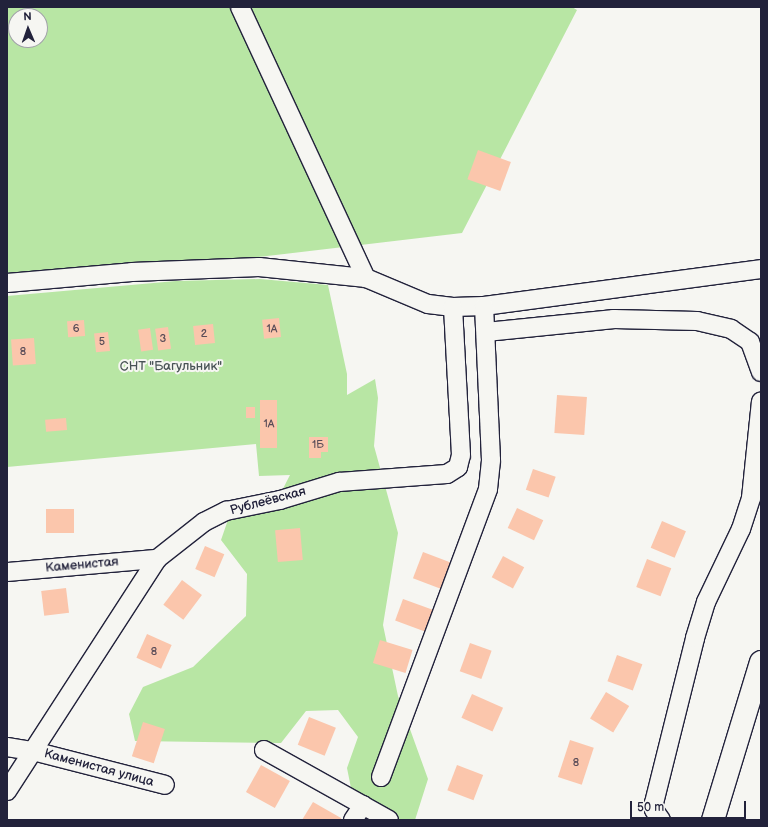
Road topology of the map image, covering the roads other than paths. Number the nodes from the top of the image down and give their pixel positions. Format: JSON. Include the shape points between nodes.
{"nodes":[{"id":1,"x":240,"y":7,"type":"edge"},
{"id":2,"x":761,"y":269,"type":"edge"},
{"id":3,"x":366,"y":278,"type":"junction"},
{"id":4,"x":7,"y":283,"type":"edge"},
{"id":5,"x":484,"y":306,"type":"junction"},
{"id":6,"x":454,"y":307,"type":"junction"},
{"id":7,"x":486,"y":332,"type":"junction"},
{"id":8,"x":761,"y":372,"type":"edge"},
{"id":9,"x":761,"y":402,"type":"edge"},
{"id":10,"x":157,"y":559,"type":"junction"},
{"id":11,"x":7,"y":572,"type":"edge"},
{"id":12,"x":761,"y":662,"type":"edge"},
{"id":13,"x":7,"y":747,"type":"edge"},
{"id":14,"x":264,"y":750,"type":"dead end"},
{"id":15,"x":33,"y":751,"type":"junction"},
{"id":16,"x":381,"y":777,"type":"dead end"},
{"id":17,"x":164,"y":785,"type":"dead end"},
{"id":18,"x":7,"y":791,"type":"edge"},
{"id":19,"x":363,"y":805,"type":"junction"},
{"id":20,"x":353,"y":820,"type":"edge"},
{"id":21,"x":389,"y":820,"type":"edge"},
{"id":22,"x":661,"y":820,"type":"edge"},
{"id":23,"x":714,"y":820,"type":"edge"}],
"edges":[{"from":1,"to":3,"type":"street"},
{"from":2,"to":5,"type":"street"},
{"from":3,"to":4,"type":"street","via":[[259,267],[132,272]]},
{"from":3,"to":6,"type":"street","via":[[428,304]]},
{"from":5,"to":6,"type":"street"},
{"from":5,"to":7,"type":"street"},
{"from":6,"to":10,"type":"street","name":"Рублеёвская","via":[[461,455],[458,467],[447,474],[339,482],[280,500],[226,511],[204,522]]},
{"from":7,"to":8,"type":"street","via":[[614,319],[697,321],[731,328],[750,342]]},
{"from":7,"to":16,"type":"street","via":[[491,460],[488,489]]},
{"from":9,"to":22,"type":"street","via":[[751,498],[741,529],[706,602],[695,638],[654,803],[654,810]]},
{"from":10,"to":11,"type":"street","name":"Каменистая"},
{"from":10,"to":15,"type":"street","name":"Рублеёвская"},
{"from":12,"to":23,"type":"main road"},
{"from":13,"to":15,"type":"street"},
{"from":14,"to":19,"type":"street"},
{"from":15,"to":17,"type":"street","name":"Каменистая улица"},
{"from":15,"to":18,"type":"street","name":"Рублеёвская"},
{"from":19,"to":20,"type":"street"},
{"from":19,"to":21,"type":"street"}]}
